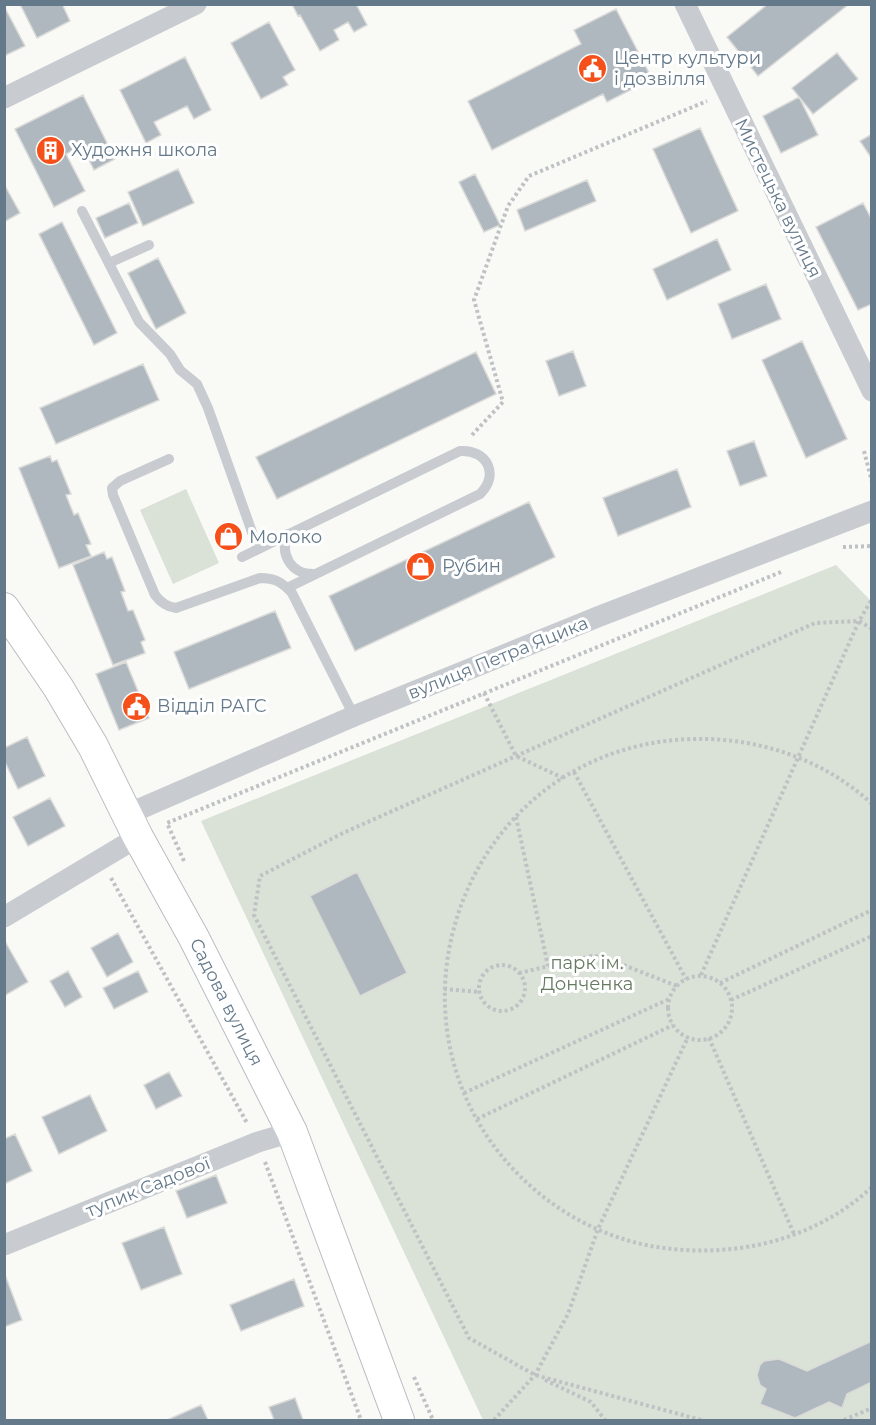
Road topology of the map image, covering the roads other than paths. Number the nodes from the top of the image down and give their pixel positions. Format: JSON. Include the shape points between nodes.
{"nodes":[{"id":1,"x":196,"y":4,"type":"edge"},
{"id":2,"x":685,"y":4,"type":"edge"},
{"id":3,"x":4,"y":98,"type":"edge"},
{"id":4,"x":82,"y":211,"type":"dead end"},
{"id":5,"x":149,"y":245,"type":"dead end"},
{"id":6,"x":109,"y":262,"type":"junction"},
{"id":7,"x":872,"y":392,"type":"edge"},
{"id":8,"x":169,"y":459,"type":"dead end"},
{"id":9,"x":872,"y":511,"type":"edge"},
{"id":10,"x":288,"y":534,"type":"junction"},
{"id":11,"x":258,"y":549,"type":"junction"},
{"id":12,"x":242,"y":557,"type":"dead end"},
{"id":13,"x":313,"y":574,"type":"junction"},
{"id":14,"x":287,"y":588,"type":"junction"},
{"id":15,"x":4,"y":608,"type":"edge"},
{"id":16,"x":354,"y":716,"type":"junction"},
{"id":17,"x":133,"y":826,"type":"junction"},
{"id":18,"x":4,"y":917,"type":"edge"},
{"id":19,"x":292,"y":1132,"type":"junction"},
{"id":20,"x":4,"y":1245,"type":"edge"},
{"id":21,"x":399,"y":1420,"type":"edge"}],
"edges":[{"from":1,"to":3,"type":"street"},
{"from":2,"to":7,"type":"street","name":"Мистецька вулиця"},
{"from":4,"to":6,"type":"lane"},
{"from":5,"to":6,"type":"lane"},
{"from":6,"to":11,"type":"lane","via":[[139,322],[197,384]]},
{"from":8,"to":14,"type":"lane","via":[[112,488],[160,602],[176,608],[260,578],[275,579]]},
{"from":9,"to":16,"type":"street","name":"вулиця Петра Яцика"},
{"from":10,"to":11,"type":"lane"},
{"from":10,"to":13,"type":"lane","via":[[284,549],[288,561],[296,570]]},
{"from":10,"to":13,"type":"lane","via":[[460,451],[475,452],[486,462],[489,483],[480,494]]},
{"from":11,"to":12,"type":"lane"},
{"from":13,"to":14,"type":"lane"},
{"from":14,"to":16,"type":"lane"},
{"from":15,"to":17,"type":"main road","name":"Садова вулиця","via":[[93,746]]},
{"from":16,"to":17,"type":"street","name":"вулиця Петра Яцика"},
{"from":17,"to":18,"type":"street","name":"вулиця Петра Яцика"},
{"from":17,"to":19,"type":"main road","name":"Садова вулиця"},
{"from":19,"to":20,"type":"street","name":"тупик Садової"},
{"from":19,"to":21,"type":"main road","name":"Садова вулиця"}]}
